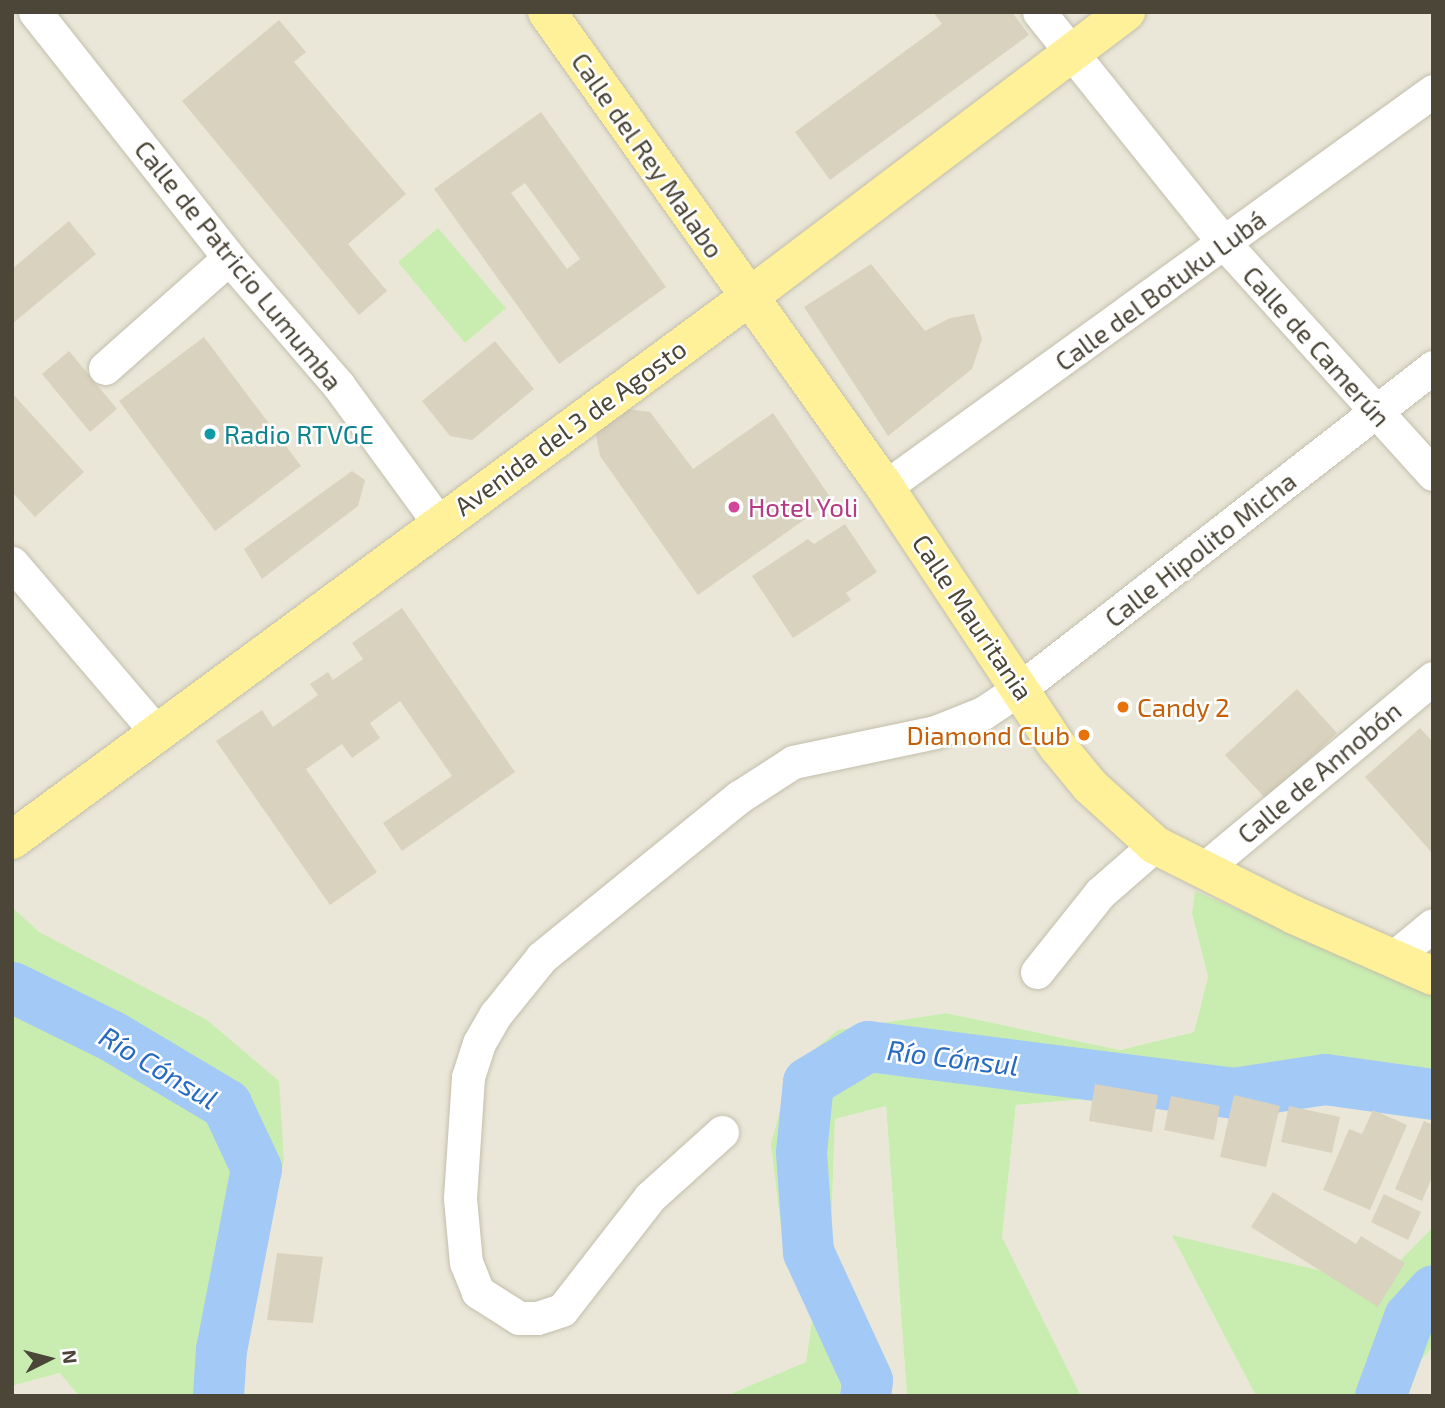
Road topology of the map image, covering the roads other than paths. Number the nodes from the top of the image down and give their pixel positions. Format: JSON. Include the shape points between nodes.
{"nodes":[{"id":1,"x":35,"y":12,"type":"edge"},
{"id":2,"x":547,"y":12,"type":"edge"},
{"id":3,"x":1039,"y":12,"type":"edge"},
{"id":4,"x":1126,"y":12,"type":"edge"},
{"id":5,"x":1070,"y":54,"type":"junction"},
{"id":6,"x":1433,"y":91,"type":"edge"},
{"id":7,"x":1225,"y":244,"type":"junction"},
{"id":8,"x":229,"y":258,"type":"junction"},
{"id":9,"x":749,"y":297,"type":"junction"},
{"id":10,"x":1433,"y":367,"type":"edge"},
{"id":11,"x":105,"y":368,"type":"dead end"},
{"id":12,"x":1378,"y":412,"type":"junction"},
{"id":13,"x":1433,"y":474,"type":"edge"},
{"id":14,"x":885,"y":487,"type":"junction"},
{"id":15,"x":438,"y":522,"type":"junction"},
{"id":16,"x":12,"y":563,"type":"edge"},
{"id":17,"x":1433,"y":678,"type":"edge"},
{"id":18,"x":1022,"y":687,"type":"junction"},
{"id":19,"x":158,"y":734,"type":"junction"},
{"id":20,"x":12,"y":839,"type":"edge"},
{"id":21,"x":1155,"y":845,"type":"junction"},
{"id":22,"x":1206,"y":867,"type":"junction"},
{"id":23,"x":1433,"y":925,"type":"edge"},
{"id":24,"x":1394,"y":957,"type":"junction"},
{"id":25,"x":1037,"y":972,"type":"dead end"},
{"id":26,"x":1433,"y":976,"type":"edge"},
{"id":27,"x":722,"y":1132,"type":"dead end"}],
"edges":[{"from":1,"to":8,"type":"street","name":"Calle de Patricio Lumumba"},
{"from":2,"to":9,"type":"main road","name":"Calle del Rey Malabo"},
{"from":3,"to":5,"type":"street","name":"Calle de Camerún"},
{"from":4,"to":5,"type":"main road","name":"Avenida del 3 de Agosto"},
{"from":5,"to":7,"type":"street","name":"Calle de Camerún"},
{"from":5,"to":9,"type":"main road","name":"Avenida del 3 de Agosto"},
{"from":6,"to":7,"type":"street","name":"Calle del Botuku Lubá"},
{"from":7,"to":12,"type":"street","name":"Calle de Camerún"},
{"from":7,"to":14,"type":"street","name":"Calle del Botuku Lubá"},
{"from":8,"to":11,"type":"street"},
{"from":8,"to":15,"type":"street","name":"Calle de Patricio Lumumba","via":[[339,386]]},
{"from":9,"to":14,"type":"main road","name":"Calle Mauritania"},
{"from":9,"to":15,"type":"main road","name":"Avenida del 3 de Agosto"},
{"from":10,"to":12,"type":"street","name":"Calle Hipolito Micha"},
{"from":12,"to":13,"type":"street","name":"Calle de Camerún"},
{"from":12,"to":18,"type":"street","name":"Calle Hipolito Micha"},
{"from":14,"to":18,"type":"main road","name":"Calle Mauritania"},
{"from":15,"to":19,"type":"main road","name":"Avenida del 3 de Agosto"},
{"from":16,"to":19,"type":"street"},
{"from":17,"to":22,"type":"street","name":"Calle de Annobón"},
{"from":18,"to":21,"type":"main road","name":"Calle Mauritania","via":[[1058,747],[1090,786]]},
{"from":18,"to":27,"type":"street","name":"Calle Hipolito Micha","via":[[983,713],[935,732],[793,762],[739,797],[542,957],[496,1014],[479,1043],[468,1077],[460,1198],[466,1263],[478,1292],[519,1318],[562,1310],[650,1197]]},
{"from":19,"to":20,"type":"main road","name":"Avenida del 3 de Agosto"},
{"from":21,"to":22,"type":"main road","name":"Calle Mauritania"},
{"from":21,"to":25,"type":"street","via":[[1100,892]]},
{"from":22,"to":24,"type":"main road","name":"Calle Mauritania","via":[[1294,915]]},
{"from":23,"to":24,"type":"street"},
{"from":24,"to":26,"type":"main road","name":"Calle Mauritania"}]}
